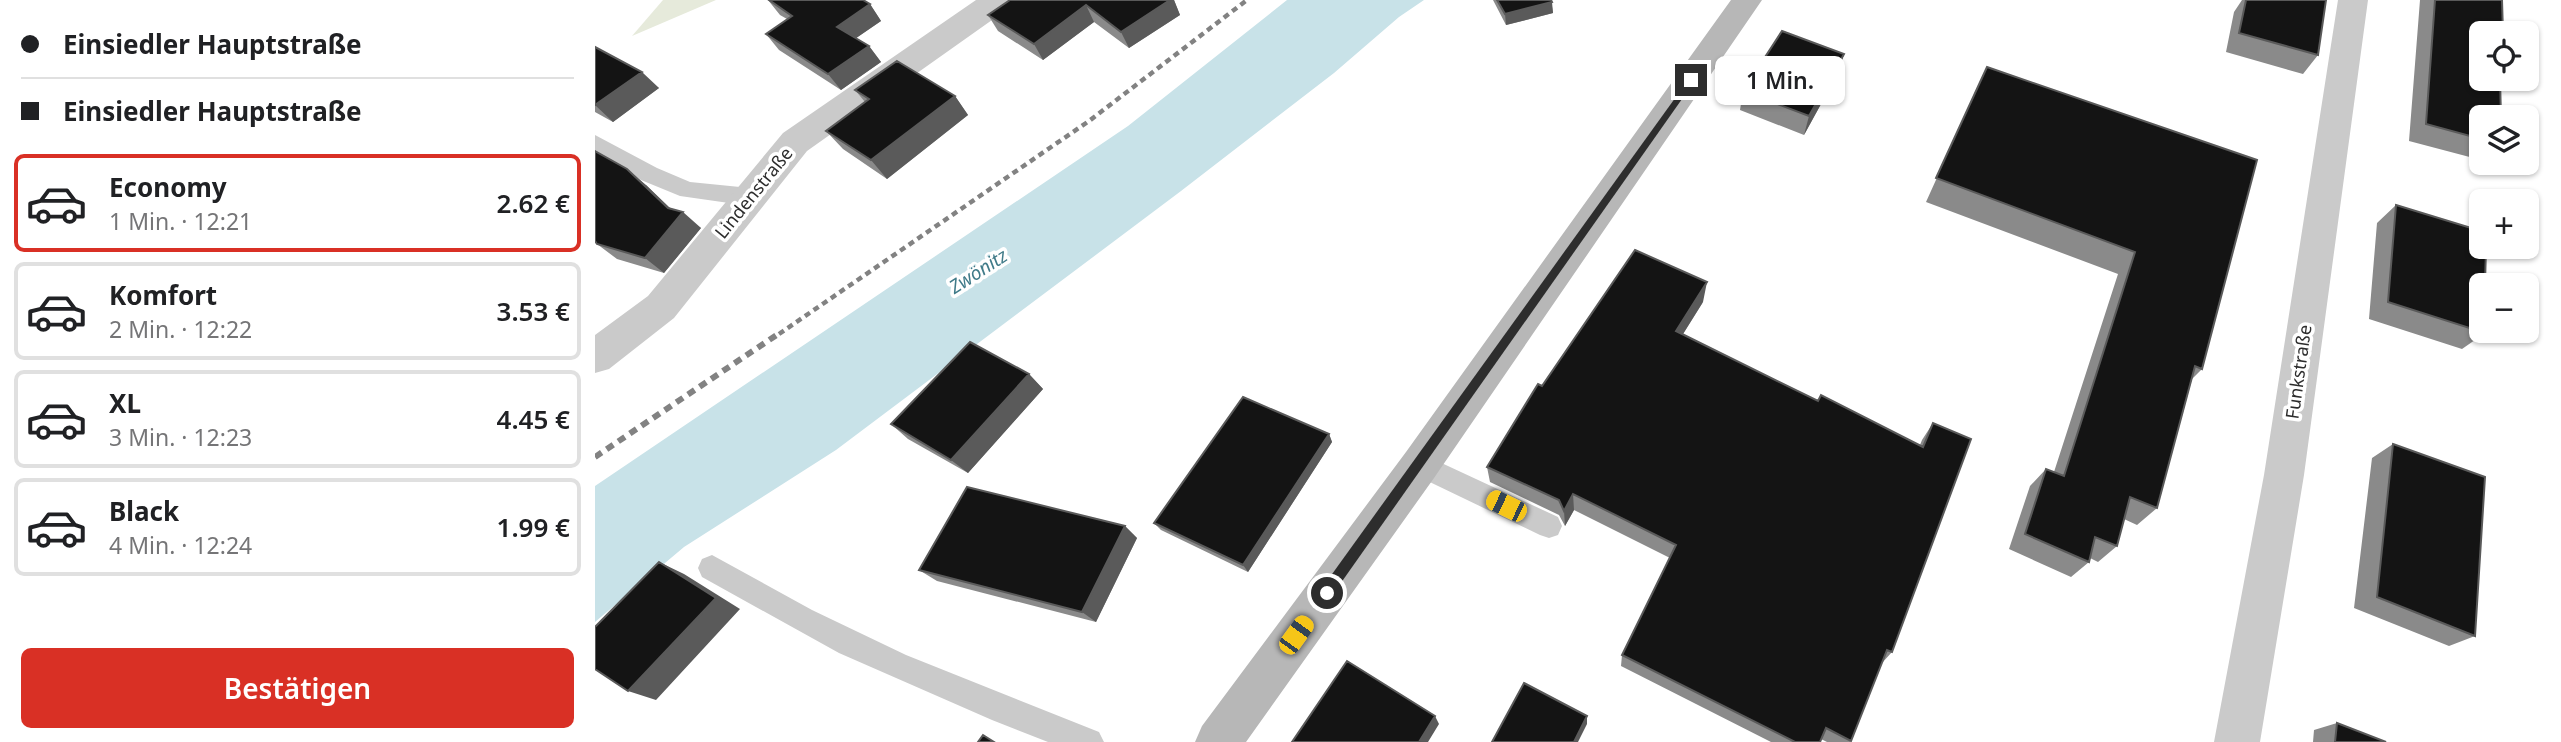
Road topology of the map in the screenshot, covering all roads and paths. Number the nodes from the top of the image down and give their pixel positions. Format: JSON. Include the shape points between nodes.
{"nodes":[{"id":1,"x":998,"y":0,"type":"edge"},
{"id":2,"x":1747,"y":0,"type":"edge"},
{"id":3,"x":2353,"y":0,"type":"edge"},
{"id":4,"x":595,"y":143,"type":"edge"},
{"id":5,"x":750,"y":197,"type":"junction"},
{"id":6,"x":595,"y":357,"type":"edge"},
{"id":7,"x":1420,"y":465,"type":"junction"},
{"id":8,"x":1549,"y":526,"type":"dead end"},
{"id":9,"x":712,"y":568,"type":"dead end"},
{"id":10,"x":1089,"y":742,"type":"edge"},
{"id":11,"x":1218,"y":742,"type":"edge"},
{"id":12,"x":2237,"y":742,"type":"edge"}],
"edges":[{"from":1,"to":5,"type":"street","name":"Lindenstraße","via":[[795,142]]},
{"from":2,"to":7,"type":"main road"},
{"from":3,"to":12,"type":"street","name":"Funkstraße","via":[[2284,475]]},
{"from":4,"to":5,"type":"lane","via":[[688,190]]},
{"from":5,"to":6,"type":"street","name":"Lindenstraße","via":[[661,307]]},
{"from":7,"to":8,"type":"lane"},
{"from":7,"to":11,"type":"main road"},
{"from":9,"to":10,"type":"lane","via":[[761,598],[917,675]]}]}
